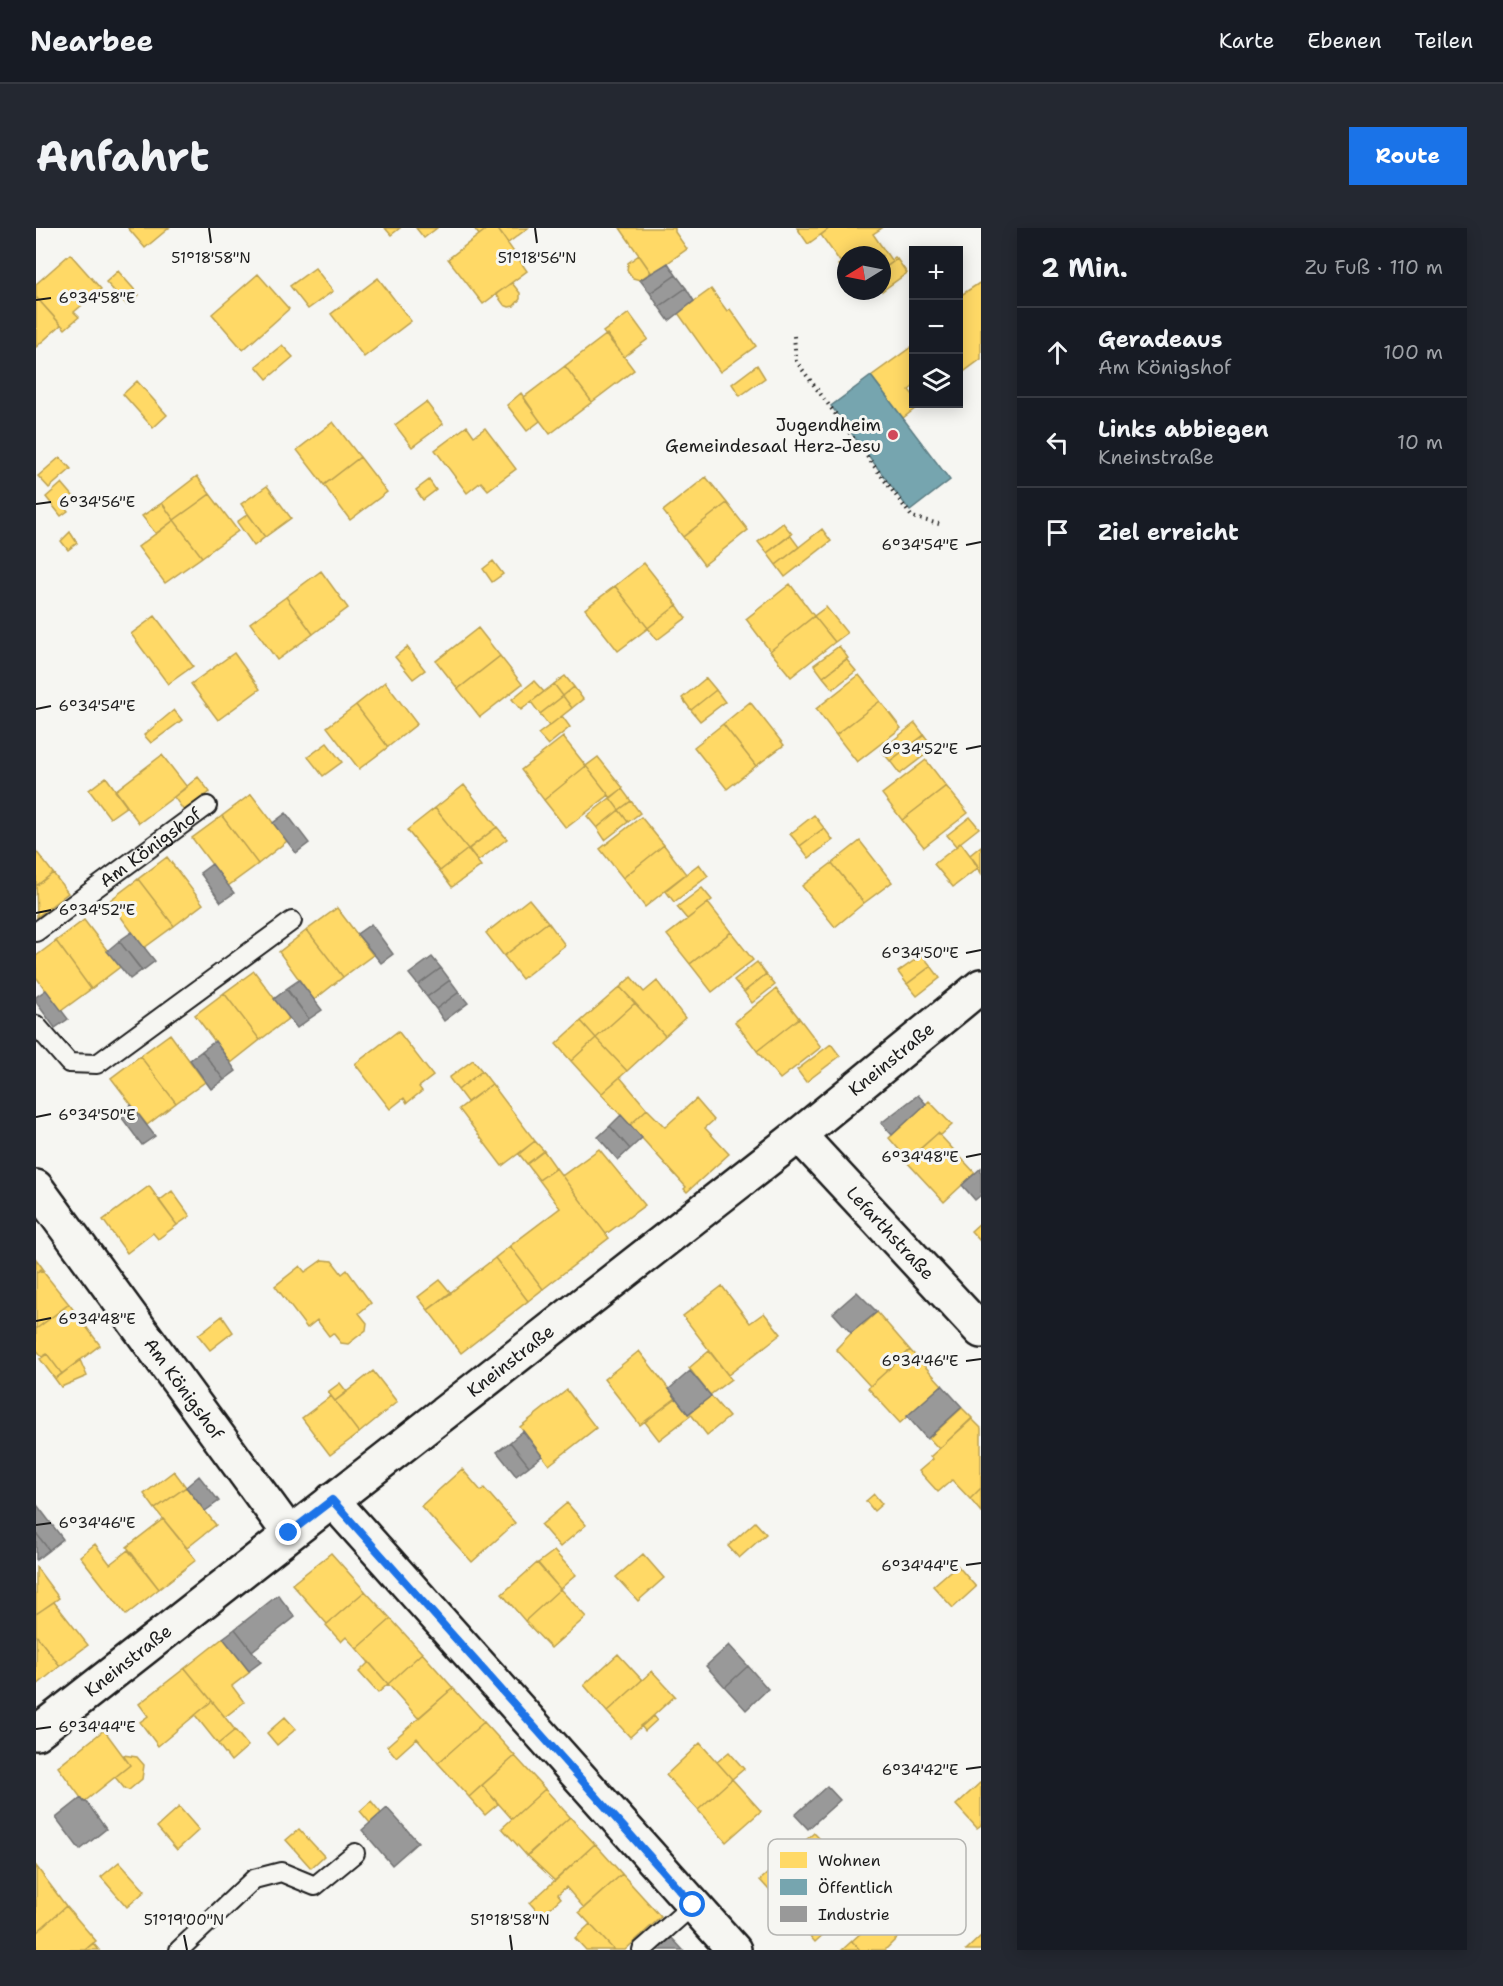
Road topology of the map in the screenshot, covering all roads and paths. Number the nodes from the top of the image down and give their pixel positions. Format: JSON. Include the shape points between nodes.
{"nodes":[{"id":1,"x":794,"y":336,"type":"dead end"},
{"id":2,"x":939,"y":524,"type":"dead end"},
{"id":3,"x":207,"y":806,"type":"dead end"},
{"id":4,"x":292,"y":921,"type":"dead end"},
{"id":5,"x":36,"y":932,"type":"edge"},
{"id":6,"x":981,"y":986,"type":"edge"},
{"id":7,"x":36,"y":1025,"type":"edge"},
{"id":8,"x":799,"y":1135,"type":"junction"},
{"id":9,"x":36,"y":1187,"type":"edge"},
{"id":10,"x":981,"y":1331,"type":"edge"},
{"id":11,"x":332,"y":1500,"type":"junction"},
{"id":12,"x":289,"y":1533,"type":"junction"},
{"id":13,"x":36,"y":1733,"type":"edge"},
{"id":14,"x":355,"y":1853,"type":"dead end"},
{"id":15,"x":693,"y":1905,"type":"junction"},
{"id":16,"x":179,"y":1950,"type":"edge"},
{"id":17,"x":642,"y":1950,"type":"edge"},
{"id":18,"x":734,"y":1950,"type":"edge"}],
"edges":[{"from":1,"to":2,"type":"path","via":[[796,361],[912,517]]},
{"from":3,"to":5,"type":"lane","name":"Am Königshof"},
{"from":4,"to":7,"type":"lane","via":[[97,1064],[69,1063]]},
{"from":6,"to":8,"type":"street","name":"Kneinstraße"},
{"from":8,"to":10,"type":"street","name":"Lefarthstraße"},
{"from":8,"to":11,"type":"street","name":"Kneinstraße"},
{"from":9,"to":12,"type":"street","name":"Am Königshof"},
{"from":11,"to":12,"type":"street","name":"Kneinstraße"},
{"from":11,"to":15,"type":"street"},
{"from":12,"to":13,"type":"street","name":"Kneinstraße"},
{"from":14,"to":16,"type":"lane","via":[[315,1886],[281,1872],[254,1879]]},
{"from":15,"to":17,"type":"lane"},
{"from":15,"to":18,"type":"street"}]}
